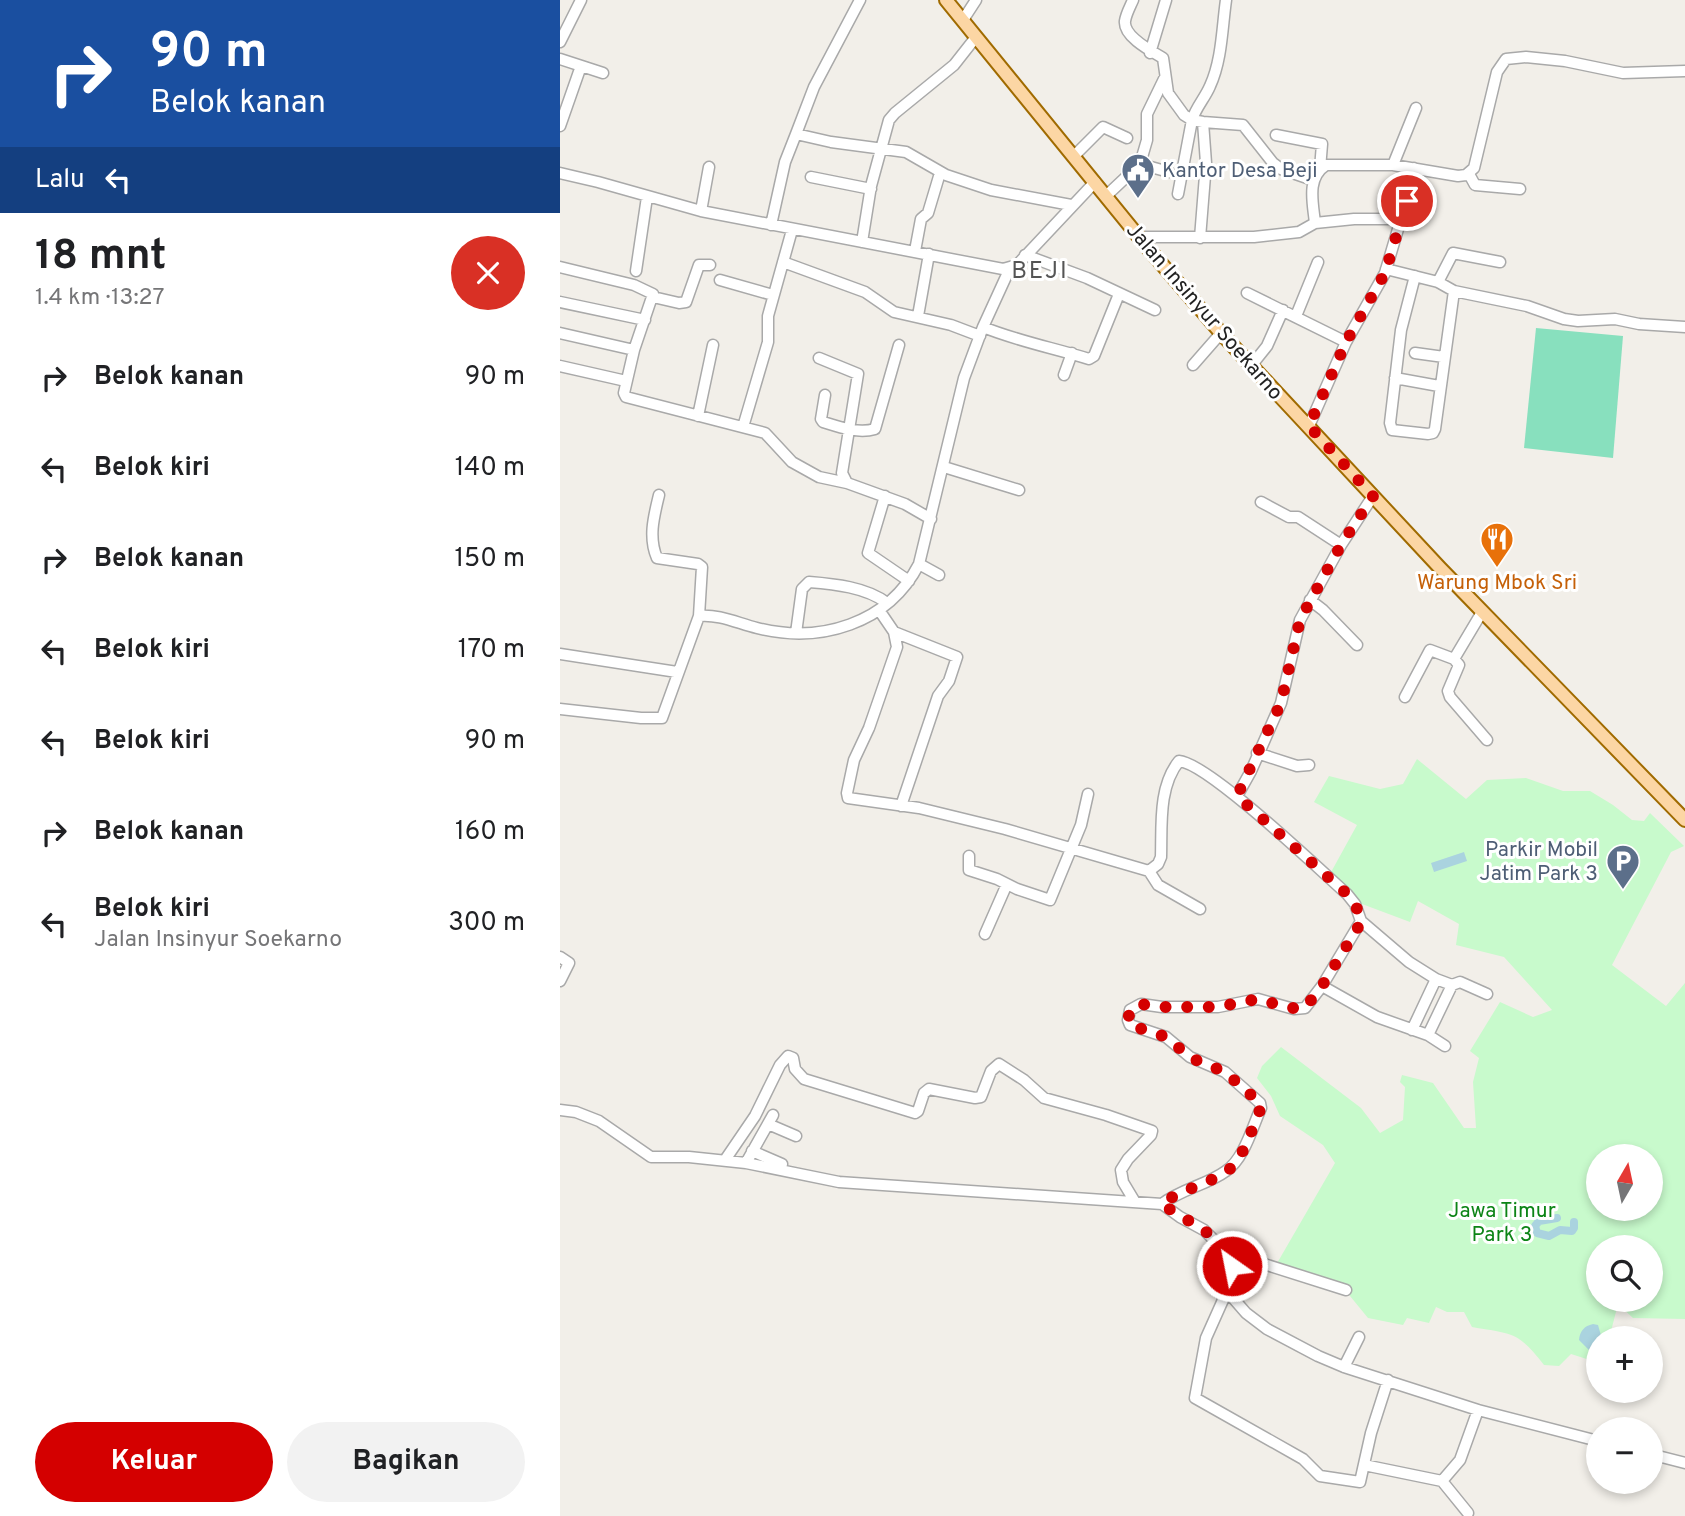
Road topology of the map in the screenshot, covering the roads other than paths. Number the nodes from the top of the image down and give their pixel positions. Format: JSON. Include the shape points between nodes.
{"nodes":[{"id":1,"x":581,"y":0,"type":"edge"},
{"id":2,"x":860,"y":0,"type":"edge"},
{"id":3,"x":946,"y":0,"type":"edge"},
{"id":4,"x":976,"y":0,"type":"edge"},
{"id":5,"x":1133,"y":0,"type":"edge"},
{"id":6,"x":1166,"y":0,"type":"edge"},
{"id":7,"x":1226,"y":0,"type":"edge"},
{"id":8,"x":963,"y":20,"type":"junction"},
{"id":9,"x":976,"y":37,"type":"junction"},
{"id":10,"x":560,"y":42,"type":"edge"},
{"id":11,"x":1150,"y":53,"type":"junction"},
{"id":12,"x":560,"y":59,"type":"edge"},
{"id":13,"x":581,"y":66,"type":"junction"},
{"id":14,"x":1685,"y":71,"type":"edge"},
{"id":15,"x":603,"y":73,"type":"dead end"},
{"id":16,"x":1164,"y":79,"type":"junction"},
{"id":17,"x":1416,"y":108,"type":"dead end"},
{"id":18,"x":1192,"y":120,"type":"junction"},
{"id":19,"x":1203,"y":122,"type":"junction"},
{"id":20,"x":560,"y":126,"type":"edge"},
{"id":21,"x":796,"y":134,"type":"junction"},
{"id":22,"x":1276,"y":135,"type":"dead end"},
{"id":23,"x":1127,"y":138,"type":"dead end"},
{"id":24,"x":882,"y":149,"type":"junction"},
{"id":25,"x":1074,"y":156,"type":"junction"},
{"id":26,"x":1140,"y":164,"type":"junction"},
{"id":27,"x":1393,"y":166,"type":"junction"},
{"id":28,"x":709,"y":167,"type":"dead end"},
{"id":29,"x":1415,"y":168,"type":"junction"},
{"id":30,"x":1320,"y":169,"type":"junction"},
{"id":31,"x":1169,"y":172,"type":"dead end"},
{"id":32,"x":560,"y":173,"type":"edge"},
{"id":33,"x":940,"y":173,"type":"junction"},
{"id":34,"x":1469,"y":174,"type":"junction"},
{"id":35,"x":811,"y":177,"type":"dead end"},
{"id":36,"x":1313,"y":180,"type":"junction"},
{"id":37,"x":1095,"y":181,"type":"junction"},
{"id":38,"x":871,"y":189,"type":"junction"},
{"id":39,"x":1520,"y":190,"type":"dead end"},
{"id":40,"x":1178,"y":194,"type":"dead end"},
{"id":41,"x":1106,"y":196,"type":"junction"},
{"id":42,"x":647,"y":197,"type":"junction"},
{"id":43,"x":1071,"y":205,"type":"junction"},
{"id":44,"x":701,"y":211,"type":"junction"},
{"id":45,"x":1401,"y":219,"type":"junction"},
{"id":46,"x":1315,"y":223,"type":"junction"},
{"id":47,"x":771,"y":225,"type":"junction"},
{"id":48,"x":792,"y":230,"type":"junction"},
{"id":49,"x":1139,"y":237,"type":"junction"},
{"id":50,"x":1200,"y":238,"type":"junction"},
{"id":51,"x":862,"y":242,"type":"junction"},
{"id":52,"x":915,"y":251,"type":"junction"},
{"id":53,"x":929,"y":254,"type":"junction"},
{"id":54,"x":1025,"y":255,"type":"junction"},
{"id":55,"x":783,"y":262,"type":"junction"},
{"id":56,"x":1318,"y":262,"type":"dead end"},
{"id":57,"x":1500,"y":262,"type":"dead end"},
{"id":58,"x":709,"y":265,"type":"dead end"},
{"id":59,"x":560,"y":267,"type":"edge"},
{"id":60,"x":1010,"y":268,"type":"junction"},
{"id":61,"x":1386,"y":270,"type":"junction"},
{"id":62,"x":636,"y":271,"type":"dead end"},
{"id":63,"x":1415,"y":276,"type":"junction"},
{"id":64,"x":720,"y":280,"type":"dead end"},
{"id":65,"x":1438,"y":282,"type":"junction"},
{"id":66,"x":1454,"y":291,"type":"junction"},
{"id":67,"x":1247,"y":293,"type":"dead end"},
{"id":68,"x":1119,"y":294,"type":"junction"},
{"id":69,"x":773,"y":295,"type":"junction"},
{"id":70,"x":653,"y":297,"type":"junction"},
{"id":71,"x":560,"y":302,"type":"edge"},
{"id":72,"x":1155,"y":310,"type":"dead end"},
{"id":73,"x":1283,"y":310,"type":"junction"},
{"id":74,"x":918,"y":316,"type":"junction"},
{"id":75,"x":1296,"y":316,"type":"junction"},
{"id":76,"x":645,"y":320,"type":"junction"},
{"id":77,"x":1685,"y":327,"type":"edge"},
{"id":78,"x":981,"y":331,"type":"junction"},
{"id":79,"x":560,"y":333,"type":"edge"},
{"id":80,"x":1221,"y":333,"type":"junction"},
{"id":81,"x":1346,"y":342,"type":"junction"},
{"id":82,"x":713,"y":345,"type":"dead end"},
{"id":83,"x":899,"y":345,"type":"dead end"},
{"id":84,"x":634,"y":350,"type":"junction"},
{"id":85,"x":1072,"y":353,"type":"junction"},
{"id":86,"x":1415,"y":353,"type":"dead end"},
{"id":87,"x":819,"y":358,"type":"dead end"},
{"id":88,"x":1444,"y":358,"type":"junction"},
{"id":89,"x":1193,"y":365,"type":"dead end"},
{"id":90,"x":560,"y":366,"type":"edge"},
{"id":91,"x":1251,"y":366,"type":"junction"},
{"id":92,"x":1064,"y":375,"type":"dead end"},
{"id":93,"x":1395,"y":378,"type":"junction"},
{"id":94,"x":626,"y":381,"type":"junction"},
{"id":95,"x":1440,"y":386,"type":"junction"},
{"id":96,"x":825,"y":395,"type":"dead end"},
{"id":97,"x":698,"y":416,"type":"junction"},
{"id":98,"x":1309,"y":426,"type":"junction"},
{"id":99,"x":743,"y":427,"type":"junction"},
{"id":100,"x":849,"y":429,"type":"junction"},
{"id":101,"x":944,"y":467,"type":"junction"},
{"id":102,"x":847,"y":483,"type":"junction"},
{"id":103,"x":1019,"y":490,"type":"dead end"},
{"id":104,"x":659,"y":495,"type":"dead end"},
{"id":105,"x":885,"y":496,"type":"junction"},
{"id":106,"x":1373,"y":496,"type":"junction"},
{"id":107,"x":1261,"y":502,"type":"dead end"},
{"id":108,"x":931,"y":519,"type":"junction"},
{"id":109,"x":1341,"y":545,"type":"junction"},
{"id":110,"x":919,"y":564,"type":"junction"},
{"id":111,"x":939,"y":575,"type":"dead end"},
{"id":112,"x":909,"y":581,"type":"junction"},
{"id":113,"x":1310,"y":600,"type":"junction"},
{"id":114,"x":883,"y":607,"type":"junction"},
{"id":115,"x":1482,"y":612,"type":"junction"},
{"id":116,"x":699,"y":616,"type":"junction"},
{"id":117,"x":796,"y":632,"type":"junction"},
{"id":118,"x":894,"y":632,"type":"junction"},
{"id":119,"x":1357,"y":645,"type":"dead end"},
{"id":120,"x":560,"y":654,"type":"edge"},
{"id":121,"x":1454,"y":659,"type":"junction"},
{"id":122,"x":677,"y":672,"type":"junction"},
{"id":123,"x":1405,"y":697,"type":"dead end"},
{"id":124,"x":560,"y":709,"type":"edge"},
{"id":125,"x":1487,"y":740,"type":"dead end"},
{"id":126,"x":1258,"y":753,"type":"junction"},
{"id":127,"x":1309,"y":765,"type":"dead end"},
{"id":128,"x":1088,"y":794,"type":"dead end"},
{"id":129,"x":1237,"y":796,"type":"junction"},
{"id":130,"x":901,"y":806,"type":"junction"},
{"id":131,"x":1685,"y":820,"type":"edge"},
{"id":132,"x":1072,"y":848,"type":"junction"},
{"id":133,"x":969,"y":856,"type":"dead end"},
{"id":134,"x":1149,"y":871,"type":"junction"},
{"id":135,"x":1006,"y":884,"type":"junction"},
{"id":136,"x":1200,"y":909,"type":"dead end"},
{"id":137,"x":1362,"y":921,"type":"junction"},
{"id":138,"x":985,"y":934,"type":"dead end"},
{"id":139,"x":560,"y":957,"type":"edge"},
{"id":140,"x":1436,"y":979,"type":"junction"},
{"id":141,"x":560,"y":981,"type":"edge"},
{"id":142,"x":1452,"y":985,"type":"junction"},
{"id":143,"x":1322,"y":986,"type":"junction"},
{"id":144,"x":1487,"y":994,"type":"dead end"},
{"id":145,"x":1412,"y":1030,"type":"junction"},
{"id":146,"x":1428,"y":1035,"type":"junction"},
{"id":147,"x":1445,"y":1046,"type":"dead end"},
{"id":148,"x":560,"y":1110,"type":"edge"},
{"id":149,"x":796,"y":1136,"type":"dead end"},
{"id":150,"x":752,"y":1151,"type":"junction"},
{"id":151,"x":725,"y":1160,"type":"junction"},
{"id":152,"x":746,"y":1163,"type":"junction"},
{"id":153,"x":782,"y":1164,"type":"dead end"},
{"id":154,"x":1135,"y":1202,"type":"junction"},
{"id":155,"x":1162,"y":1204,"type":"junction"},
{"id":156,"x":1226,"y":1252,"type":"junction"},
{"id":157,"x":1232,"y":1287,"type":"junction"},
{"id":158,"x":1346,"y":1290,"type":"dead end"},
{"id":159,"x":1359,"y":1338,"type":"dead end"},
{"id":160,"x":1344,"y":1367,"type":"junction"},
{"id":161,"x":1388,"y":1380,"type":"junction"},
{"id":162,"x":1478,"y":1410,"type":"junction"},
{"id":163,"x":1586,"y":1438,"type":"edge"},
{"id":164,"x":1663,"y":1457,"type":"edge"},
{"id":165,"x":1685,"y":1463,"type":"edge"},
{"id":166,"x":1364,"y":1465,"type":"junction"},
{"id":167,"x":1442,"y":1480,"type":"junction"},
{"id":168,"x":1468,"y":1513,"type":"dead end"}],
"edges":[{"from":1,"to":10,"type":"street"},
{"from":2,"to":21,"type":"street","via":[[814,87]]},
{"from":3,"to":8,"type":"main road","name":"Jalan Insinyur Soekarno"},
{"from":4,"to":8,"type":"street"},
{"from":5,"to":11,"type":"street","via":[[1126,29]]},
{"from":6,"to":11,"type":"street"},
{"from":7,"to":18,"type":"street","via":[[1219,62]]},
{"from":8,"to":9,"type":"main road","name":"Jalan Insinyur Soekarno"},
{"from":9,"to":24,"type":"street","via":[[954,65],[895,113]]},
{"from":9,"to":25,"type":"main road","name":"Jalan Insinyur Soekarno"},
{"from":11,"to":16,"type":"street","via":[[1163,58]]},
{"from":12,"to":13,"type":"street"},
{"from":13,"to":15,"type":"street"},
{"from":13,"to":20,"type":"street"},
{"from":14,"to":34,"type":"street","via":[[1623,73],[1565,61],[1506,59],[1497,72],[1478,155]]},
{"from":16,"to":18,"type":"street","via":[[1168,93]]},
{"from":16,"to":26,"type":"street","via":[[1147,114],[1147,140]]},
{"from":17,"to":27,"type":"street"},
{"from":18,"to":19,"type":"street"},
{"from":18,"to":40,"type":"street"},
{"from":19,"to":36,"type":"street","via":[[1243,125],[1273,163]]},
{"from":19,"to":50,"type":"street","via":[[1206,163]]},
{"from":21,"to":24,"type":"street"},
{"from":21,"to":47,"type":"street"},
{"from":22,"to":30,"type":"street","via":[[1320,143]]},
{"from":23,"to":25,"type":"street","via":[[1103,127]]},
{"from":24,"to":33,"type":"street","via":[[909,153]]},
{"from":24,"to":38,"type":"street"},
{"from":25,"to":37,"type":"main road","name":"Jalan Insinyur Soekarno"},
{"from":26,"to":31,"type":"street"},
{"from":26,"to":41,"type":"street"},
{"from":27,"to":29,"type":"street"},
{"from":27,"to":30,"type":"street","via":[[1331,164]]},
{"from":28,"to":44,"type":"street"},
{"from":29,"to":34,"type":"street"},
{"from":29,"to":45,"type":"street"},
{"from":30,"to":36,"type":"street"},
{"from":32,"to":42,"type":"street"},
{"from":33,"to":43,"type":"street","via":[[991,190]]},
{"from":33,"to":52,"type":"street","via":[[928,214],[920,221]]},
{"from":34,"to":39,"type":"street","via":[[1475,185]]},
{"from":35,"to":38,"type":"street"},
{"from":36,"to":46,"type":"street"},
{"from":37,"to":41,"type":"main road","name":"Jalan Insinyur Soekarno"},
{"from":37,"to":43,"type":"street"},
{"from":38,"to":51,"type":"street"},
{"from":41,"to":49,"type":"main road","name":"Jalan Insinyur Soekarno"},
{"from":42,"to":44,"type":"street"},
{"from":42,"to":62,"type":"street"},
{"from":43,"to":54,"type":"street"},
{"from":44,"to":47,"type":"street"},
{"from":45,"to":46,"type":"street"},
{"from":45,"to":61,"type":"street"},
{"from":46,"to":50,"type":"street","via":[[1299,232]]},
{"from":47,"to":48,"type":"street"},
{"from":48,"to":51,"type":"street"},
{"from":48,"to":55,"type":"street"},
{"from":49,"to":50,"type":"street"},
{"from":49,"to":80,"type":"main road","name":"Jalan Insinyur Soekarno"},
{"from":51,"to":52,"type":"street"},
{"from":52,"to":53,"type":"street"},
{"from":53,"to":60,"type":"street"},
{"from":53,"to":74,"type":"street"},
{"from":54,"to":60,"type":"street"},
{"from":54,"to":68,"type":"street"},
{"from":55,"to":69,"type":"street"},
{"from":55,"to":74,"type":"street","via":[[868,294],[894,312]]},
{"from":56,"to":75,"type":"street"},
{"from":57,"to":65,"type":"street","via":[[1453,253]]},
{"from":58,"to":70,"type":"street","via":[[699,265],[686,302]]},
{"from":59,"to":70,"type":"street","via":[[634,285]]},
{"from":60,"to":78,"type":"street"},
{"from":61,"to":63,"type":"street"},
{"from":61,"to":81,"type":"street"},
{"from":63,"to":65,"type":"street"},
{"from":63,"to":93,"type":"street"},
{"from":64,"to":69,"type":"street"},
{"from":65,"to":66,"type":"street"},
{"from":66,"to":77,"type":"street","via":[[1564,319]]},
{"from":66,"to":88,"type":"street"},
{"from":67,"to":73,"type":"street"},
{"from":68,"to":72,"type":"street"},
{"from":68,"to":85,"type":"street","via":[[1094,356],[1089,359]]},
{"from":69,"to":99,"type":"street","via":[[768,342]]},
{"from":70,"to":76,"type":"street"},
{"from":71,"to":76,"type":"street"},
{"from":73,"to":75,"type":"street"},
{"from":73,"to":91,"type":"street","via":[[1268,346]]},
{"from":74,"to":78,"type":"street"},
{"from":75,"to":81,"type":"street"},
{"from":76,"to":84,"type":"street"},
{"from":78,"to":85,"type":"street"},
{"from":78,"to":101,"type":"street","via":[[964,378]]},
{"from":79,"to":84,"type":"street"},
{"from":80,"to":89,"type":"street"},
{"from":80,"to":91,"type":"main road","name":"Jalan Insinyur Soekarno"},
{"from":81,"to":98,"type":"street"},
{"from":82,"to":97,"type":"street"},
{"from":83,"to":100,"type":"street","via":[[875,429]]},
{"from":84,"to":94,"type":"street"},
{"from":85,"to":92,"type":"street"},
{"from":86,"to":88,"type":"street"},
{"from":87,"to":100,"type":"street","via":[[858,374]]},
{"from":88,"to":95,"type":"street"},
{"from":90,"to":94,"type":"street"},
{"from":91,"to":98,"type":"main road","name":"Jalan Insinyur Soekarno"},
{"from":93,"to":95,"type":"street"},
{"from":93,"to":95,"type":"street","via":[[1392,430],[1433,433]]},
{"from":94,"to":97,"type":"street","via":[[626,397]]},
{"from":96,"to":100,"type":"street","via":[[823,422]]},
{"from":97,"to":99,"type":"street"},
{"from":98,"to":106,"type":"main road","name":"Jalan Insinyur Soekarno"},
{"from":99,"to":102,"type":"street","via":[[765,433],[785,457],[819,477]]},
{"from":100,"to":102,"type":"street","via":[[842,473]]},
{"from":101,"to":103,"type":"street"},
{"from":101,"to":108,"type":"street"},
{"from":102,"to":105,"type":"street"},
{"from":104,"to":116,"type":"street","via":[[651,541],[655,554],[702,567]]},
{"from":105,"to":108,"type":"street"},
{"from":105,"to":112,"type":"street","via":[[868,553]]},
{"from":106,"to":109,"type":"street"},
{"from":106,"to":115,"type":"main road","name":"Jalan Insinyur Soekarno"},
{"from":107,"to":109,"type":"street","via":[[1298,517]]},
{"from":108,"to":110,"type":"street"},
{"from":109,"to":113,"type":"street"},
{"from":110,"to":111,"type":"street"},
{"from":110,"to":112,"type":"street"},
{"from":112,"to":114,"type":"street"},
{"from":113,"to":119,"type":"street"},
{"from":113,"to":126,"type":"street","via":[[1296,633],[1281,703]]},
{"from":114,"to":117,"type":"street","via":[[831,632]]},
{"from":114,"to":117,"type":"street","via":[[879,597],[809,582],[802,589]]},
{"from":114,"to":118,"type":"street"},
{"from":115,"to":121,"type":"street"},
{"from":115,"to":131,"type":"main road","name":"Jalan Insinyur Soekarno"},
{"from":116,"to":117,"type":"street"},
{"from":116,"to":122,"type":"street"},
{"from":118,"to":130,"type":"street","via":[[957,657],[938,696]]},
{"from":118,"to":130,"type":"street","via":[[894,658],[854,760],[847,793],[851,800]]},
{"from":120,"to":122,"type":"street"},
{"from":121,"to":123,"type":"street","via":[[1430,650]]},
{"from":121,"to":125,"type":"street","via":[[1458,668],[1448,694]]},
{"from":122,"to":124,"type":"street","via":[[659,719]]},
{"from":126,"to":127,"type":"street","via":[[1297,766]]},
{"from":126,"to":129,"type":"street"},
{"from":128,"to":132,"type":"street"},
{"from":129,"to":134,"type":"street","via":[[1195,766],[1179,761],[1166,786],[1161,858]]},
{"from":129,"to":137,"type":"street","via":[[1347,894]]},
{"from":130,"to":132,"type":"street"},
{"from":132,"to":134,"type":"street"},
{"from":132,"to":135,"type":"street","via":[[1050,900]]},
{"from":133,"to":135,"type":"street","via":[[969,870]]},
{"from":134,"to":136,"type":"street","via":[[1158,885]]},
{"from":135,"to":138,"type":"street"},
{"from":137,"to":140,"type":"street"},
{"from":137,"to":143,"type":"street"},
{"from":139,"to":141,"type":"street","via":[[569,962]]},
{"from":140,"to":142,"type":"street"},
{"from":140,"to":145,"type":"street"},
{"from":142,"to":144,"type":"street","via":[[1460,982]]},
{"from":142,"to":146,"type":"street"},
{"from":143,"to":145,"type":"street","via":[[1377,1017]]},
{"from":143,"to":155,"type":"street","via":[[1300,1009],[1258,999],[1218,1007],[1140,1004],[1130,1010],[1130,1025],[1166,1037],[1191,1058],[1225,1072],[1261,1108],[1244,1147],[1227,1171]]},
{"from":145,"to":146,"type":"street"},
{"from":146,"to":147,"type":"street"},
{"from":148,"to":151,"type":"street","via":[[599,1121],[651,1157]]},
{"from":149,"to":150,"type":"street","via":[[770,1119]]},
{"from":150,"to":152,"type":"street"},
{"from":150,"to":153,"type":"street"},
{"from":151,"to":152,"type":"street"},
{"from":151,"to":154,"type":"street","via":[[788,1056],[798,1074],[812,1083],[915,1113],[929,1089],[981,1097],[991,1071],[999,1064],[1044,1098],[1152,1131],[1121,1170]]},
{"from":152,"to":154,"type":"street","via":[[839,1182]]},
{"from":154,"to":155,"type":"street"},
{"from":155,"to":156,"type":"street","via":[[1205,1230]]},
{"from":156,"to":157,"type":"street","via":[[1232,1266]]},
{"from":156,"to":158,"type":"street"},
{"from":157,"to":160,"type":"street","via":[[1233,1298],[1256,1322]]},
{"from":157,"to":166,"type":"street","via":[[1206,1338],[1195,1398],[1303,1459],[1321,1476],[1358,1483]]},
{"from":159,"to":160,"type":"street"},
{"from":160,"to":161,"type":"street"},
{"from":161,"to":162,"type":"street"},
{"from":161,"to":166,"type":"street"},
{"from":162,"to":163,"type":"street"},
{"from":162,"to":167,"type":"street","via":[[1460,1460]]},
{"from":164,"to":165,"type":"street"},
{"from":166,"to":167,"type":"street"},
{"from":167,"to":168,"type":"street"}]}
